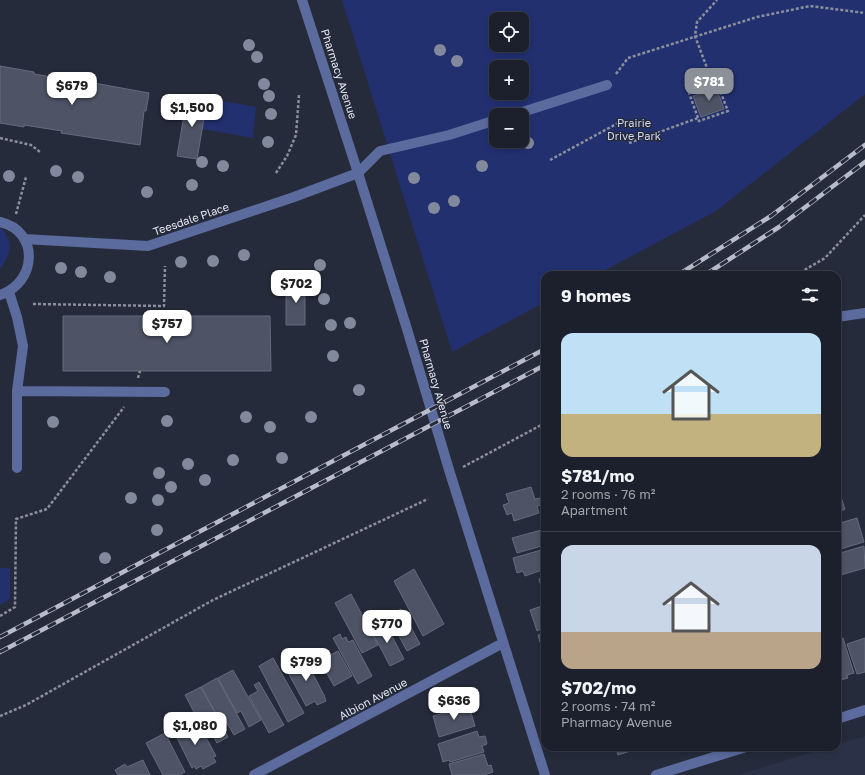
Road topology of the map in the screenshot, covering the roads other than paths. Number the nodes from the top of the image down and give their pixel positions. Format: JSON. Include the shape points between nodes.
{"nodes":[{"id":1,"x":302,"y":0,"type":"edge"},
{"id":2,"x":607,"y":85,"type":"road end"},
{"id":3,"x":529,"y":110,"type":"edge"},
{"id":4,"x":489,"y":122,"type":"edge"},
{"id":5,"x":358,"y":173,"type":"junction"},
{"id":6,"x":0,"y":222,"type":"edge"},
{"id":7,"x":24,"y":239,"type":"junction"},
{"id":8,"x":5,"y":294,"type":"edge"},
{"id":9,"x":865,"y":313,"type":"edge"},
{"id":10,"x":841,"y":316,"type":"edge"},
{"id":11,"x":17,"y":391,"type":"junction"},
{"id":12,"x":165,"y":392,"type":"dead end"},
{"id":13,"x":16,"y":468,"type":"dead end"},
{"id":14,"x":503,"y":643,"type":"junction"},
{"id":15,"x":865,"y":710,"type":"edge"},
{"id":16,"x":841,"y":718,"type":"edge"},
{"id":17,"x":733,"y":751,"type":"edge"},
{"id":18,"x":254,"y":775,"type":"edge"},
{"id":19,"x":545,"y":775,"type":"edge"},
{"id":20,"x":656,"y":775,"type":"edge"}],
"edges":[{"from":1,"to":5,"type":"street","name":"Pharmacy Avenue"},
{"from":2,"to":3,"type":"street"},
{"from":4,"to":5,"type":"street","via":[[449,135],[380,151]]},
{"from":5,"to":7,"type":"street","name":"Teesdale Place","via":[[148,246]]},
{"from":5,"to":14,"type":"street","name":"Pharmacy Avenue"},
{"from":6,"to":7,"type":"street","via":[[13,228]]},
{"from":7,"to":8,"type":"street","via":[[29,250],[26,274],[19,285]]},
{"from":8,"to":11,"type":"street","via":[[17,317],[23,346]]},
{"from":9,"to":10,"type":"street"},
{"from":11,"to":12,"type":"street"},
{"from":11,"to":13,"type":"street"},
{"from":14,"to":18,"type":"street","name":"Albion Avenue"},
{"from":14,"to":19,"type":"street","name":"Pharmacy Avenue"},
{"from":15,"to":16,"type":"street"},
{"from":17,"to":20,"type":"street"}]}
